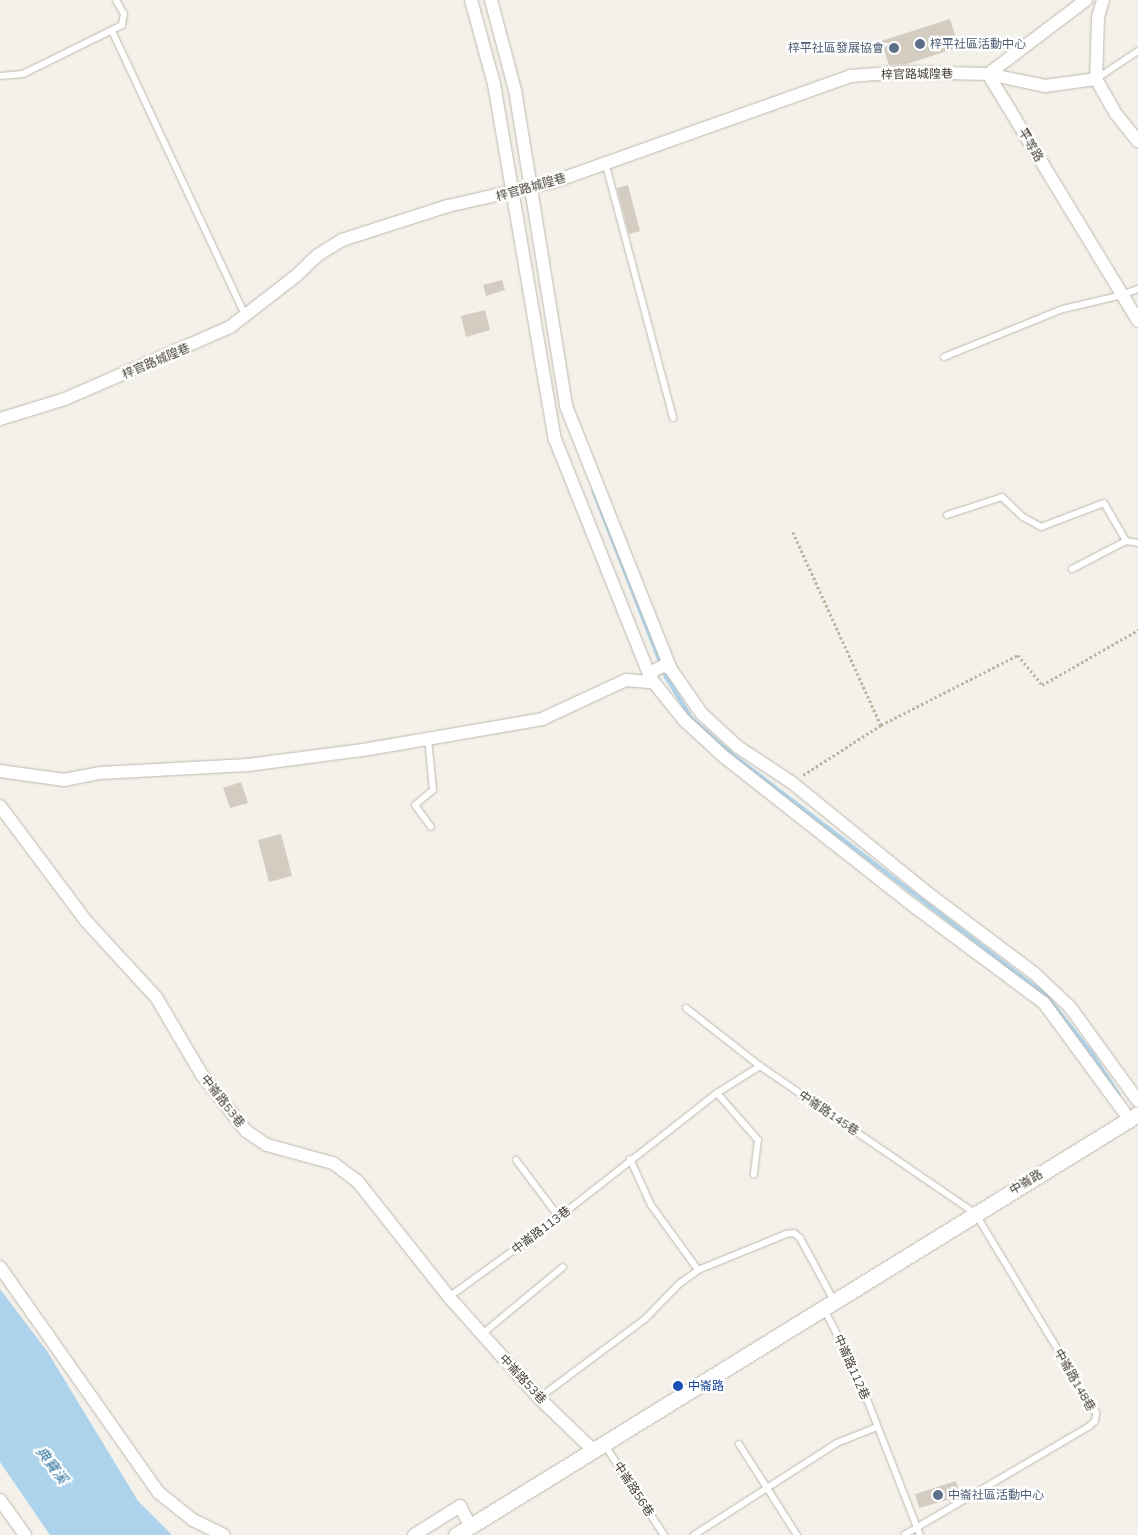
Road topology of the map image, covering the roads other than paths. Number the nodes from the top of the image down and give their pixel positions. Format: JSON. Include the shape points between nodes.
{"nodes":[{"id":1,"x":116,"y":0,"type":"edge"},
{"id":2,"x":470,"y":0,"type":"edge"},
{"id":3,"x":491,"y":0,"type":"edge"},
{"id":4,"x":1086,"y":0,"type":"edge"},
{"id":5,"x":1103,"y":0,"type":"edge"},
{"id":6,"x":112,"y":31,"type":"junction"},
{"id":7,"x":1138,"y":51,"type":"edge"},
{"id":8,"x":988,"y":74,"type":"junction"},
{"id":9,"x":0,"y":76,"type":"edge"},
{"id":10,"x":1096,"y":79,"type":"junction"},
{"id":11,"x":1138,"y":142,"type":"edge"},
{"id":12,"x":606,"y":162,"type":"junction"},
{"id":13,"x":531,"y":188,"type":"junction"},
{"id":14,"x":512,"y":194,"type":"junction"},
{"id":15,"x":1138,"y":289,"type":"edge"},
{"id":16,"x":1122,"y":296,"type":"junction"},
{"id":17,"x":245,"y":315,"type":"junction"},
{"id":18,"x":1138,"y":321,"type":"edge"},
{"id":19,"x":944,"y":357,"type":"dead end"},
{"id":20,"x":674,"y":418,"type":"dead end"},
{"id":21,"x":0,"y":419,"type":"edge"},
{"id":22,"x":574,"y":432,"type":"junction"},
{"id":23,"x":557,"y":438,"type":"junction"},
{"id":24,"x":947,"y":515,"type":"dead end"},
{"id":25,"x":1126,"y":540,"type":"junction"},
{"id":26,"x":1138,"y":543,"type":"edge"},
{"id":27,"x":1072,"y":569,"type":"dead end"},
{"id":28,"x":659,"y":671,"type":"junction"},
{"id":29,"x":427,"y":737,"type":"junction"},
{"id":30,"x":0,"y":771,"type":"edge"},
{"id":31,"x":0,"y":806,"type":"edge"},
{"id":32,"x":431,"y":827,"type":"dead end"},
{"id":33,"x":920,"y":899,"type":"junction"},
{"id":34,"x":686,"y":1008,"type":"dead end"},
{"id":35,"x":760,"y":1066,"type":"junction"},
{"id":36,"x":716,"y":1094,"type":"junction"},
{"id":37,"x":1138,"y":1101,"type":"edge"},
{"id":38,"x":1134,"y":1117,"type":"edge"},
{"id":39,"x":516,"y":1160,"type":"dead end"},
{"id":40,"x":630,"y":1160,"type":"junction"},
{"id":41,"x":754,"y":1175,"type":"dead end"},
{"id":42,"x":975,"y":1212,"type":"junction"},
{"id":43,"x":559,"y":1217,"type":"junction"},
{"id":44,"x":0,"y":1267,"type":"edge"},
{"id":45,"x":563,"y":1267,"type":"dead end"},
{"id":46,"x":698,"y":1270,"type":"junction"},
{"id":47,"x":449,"y":1297,"type":"junction"},
{"id":48,"x":829,"y":1304,"type":"junction"},
{"id":49,"x":482,"y":1334,"type":"junction"},
{"id":50,"x":539,"y":1398,"type":"junction"},
{"id":51,"x":877,"y":1427,"type":"junction"},
{"id":52,"x":739,"y":1444,"type":"dead end"},
{"id":53,"x":598,"y":1447,"type":"junction"},
{"id":54,"x":766,"y":1487,"type":"junction"},
{"id":55,"x":0,"y":1500,"type":"edge"},
{"id":56,"x":916,"y":1528,"type":"junction"},
{"id":57,"x":471,"y":1530,"type":"edge"},
{"id":58,"x":25,"y":1535,"type":"edge"},
{"id":59,"x":224,"y":1535,"type":"edge"},
{"id":60,"x":414,"y":1535,"type":"edge"},
{"id":61,"x":456,"y":1535,"type":"edge"},
{"id":62,"x":664,"y":1535,"type":"edge"},
{"id":63,"x":694,"y":1535,"type":"edge"},
{"id":64,"x":797,"y":1535,"type":"edge"},
{"id":65,"x":904,"y":1535,"type":"edge"},
{"id":66,"x":920,"y":1535,"type":"edge"}],
"edges":[{"from":1,"to":6,"type":"lane","via":[[124,14],[122,25]]},
{"from":2,"to":14,"type":"street","via":[[494,84]]},
{"from":3,"to":13,"type":"street","via":[[515,90]]},
{"from":4,"to":8,"type":"street"},
{"from":5,"to":10,"type":"street","via":[[1098,17]]},
{"from":6,"to":9,"type":"lane","via":[[23,74]]},
{"from":6,"to":17,"type":"lane"},
{"from":7,"to":10,"type":"lane"},
{"from":8,"to":10,"type":"street","name":"梓官路城隍巷","via":[[1044,86]]},
{"from":8,"to":12,"type":"street","name":"梓官路城隍巷","via":[[903,72],[850,76]]},
{"from":8,"to":16,"type":"street","name":"平等路"},
{"from":10,"to":11,"type":"street","via":[[1116,114]]},
{"from":12,"to":13,"type":"street","name":"梓官路城隍巷"},
{"from":12,"to":20,"type":"lane"},
{"from":13,"to":14,"type":"street","name":"梓官路城隍巷"},
{"from":13,"to":22,"type":"street","via":[[566,406]]},
{"from":14,"to":17,"type":"street","name":"梓官路城隍巷","via":[[448,206],[342,240],[318,254],[297,275]]},
{"from":14,"to":23,"type":"street"},
{"from":15,"to":16,"type":"lane"},
{"from":16,"to":18,"type":"street","name":"平等路"},
{"from":16,"to":19,"type":"lane","via":[[1063,309]]},
{"from":17,"to":21,"type":"street","name":"梓官路城隍巷","via":[[230,327],[195,345],[65,399]]},
{"from":22,"to":23,"type":"street"},
{"from":22,"to":28,"type":"street"},
{"from":23,"to":28,"type":"street"},
{"from":24,"to":25,"type":"lane","via":[[1002,497],[1023,517],[1041,527],[1104,503]]},
{"from":25,"to":26,"type":"lane"},
{"from":25,"to":27,"type":"lane"},
{"from":28,"to":29,"type":"street","via":[[649,682],[626,680],[542,719]]},
{"from":28,"to":33,"type":"street","via":[[738,748],[791,782]]},
{"from":28,"to":33,"type":"street","via":[[684,720],[722,756]]},
{"from":29,"to":30,"type":"street","via":[[248,765],[100,773],[64,780]]},
{"from":29,"to":32,"type":"lane","via":[[433,790],[414,805]]},
{"from":31,"to":47,"type":"street","name":"中崙路53巷","via":[[86,921],[156,997],[202,1075],[246,1131],[267,1145],[333,1163],[358,1182]]},
{"from":33,"to":37,"type":"street","via":[[1034,972],[1070,1007]]},
{"from":33,"to":38,"type":"street","via":[[1044,1003]]},
{"from":34,"to":35,"type":"lane","name":"中崙路145巷"},
{"from":35,"to":36,"type":"lane","name":"中崙路113巷"},
{"from":35,"to":42,"type":"lane","name":"中崙路145巷"},
{"from":36,"to":40,"type":"lane","name":"中崙路113巷"},
{"from":36,"to":41,"type":"lane","via":[[758,1140]]},
{"from":38,"to":42,"type":"street","name":"中崙路"},
{"from":39,"to":43,"type":"lane"},
{"from":40,"to":43,"type":"lane","name":"中崙路113巷"},
{"from":40,"to":46,"type":"lane","via":[[651,1205]]},
{"from":42,"to":48,"type":"street","name":"中崙路"},
{"from":42,"to":56,"type":"lane","name":"中崙路148巷","via":[[1096,1413],[1095,1421]]},
{"from":43,"to":47,"type":"lane","name":"中崙路113巷"},
{"from":44,"to":59,"type":"street","via":[[158,1492],[193,1520]]},
{"from":45,"to":49,"type":"lane"},
{"from":46,"to":48,"type":"lane","via":[[794,1233],[804,1244]]},
{"from":46,"to":50,"type":"lane","via":[[679,1284],[645,1319]]},
{"from":47,"to":49,"type":"street","name":"中崙路53巷"},
{"from":48,"to":51,"type":"lane","name":"中崙路112巷"},
{"from":48,"to":53,"type":"street","name":"中崙路"},
{"from":49,"to":50,"type":"street","name":"中崙路53巷"},
{"from":50,"to":53,"type":"street","name":"中崙路53巷"},
{"from":51,"to":54,"type":"lane","via":[[837,1443]]},
{"from":51,"to":56,"type":"lane","name":"中崙路112巷"},
{"from":52,"to":54,"type":"lane"},
{"from":53,"to":57,"type":"street","name":"中崙路"},
{"from":53,"to":62,"type":"lane","name":"中崙路56巷"},
{"from":54,"to":63,"type":"lane"},
{"from":54,"to":64,"type":"lane"},
{"from":55,"to":58,"type":"street"},
{"from":56,"to":65,"type":"lane"},
{"from":56,"to":66,"type":"lane","name":"中崙路112巷"},
{"from":57,"to":60,"type":"street","via":[[460,1506]]},
{"from":57,"to":61,"type":"street","name":"中崙路"}]}
